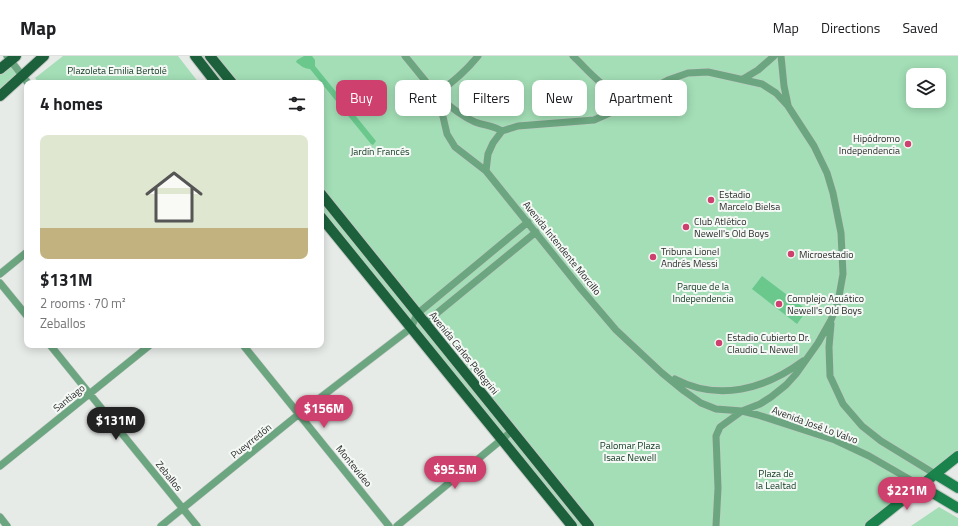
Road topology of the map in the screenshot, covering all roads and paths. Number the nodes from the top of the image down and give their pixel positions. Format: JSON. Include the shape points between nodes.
{"nodes":[{"id":1,"x":44,"y":56,"type":"edge"},
{"id":2,"x":195,"y":56,"type":"edge"},
{"id":3,"x":210,"y":56,"type":"edge"},
{"id":4,"x":405,"y":56,"type":"edge"},
{"id":5,"x":478,"y":56,"type":"edge"},
{"id":6,"x":574,"y":56,"type":"edge"},
{"id":7,"x":774,"y":56,"type":"edge"},
{"id":8,"x":781,"y":56,"type":"edge"},
{"id":9,"x":11,"y":58,"type":"edge"},
{"id":10,"x":0,"y":69,"type":"edge"},
{"id":11,"x":25,"y":79,"type":"edge"},
{"id":12,"x":743,"y":79,"type":"junction"},
{"id":13,"x":214,"y":80,"type":"edge"},
{"id":14,"x":230,"y":80,"type":"edge"},
{"id":15,"x":425,"y":80,"type":"edge"},
{"id":16,"x":597,"y":80,"type":"edge"},
{"id":17,"x":668,"y":80,"type":"edge"},
{"id":18,"x":451,"y":84,"type":"edge"},
{"id":19,"x":0,"y":96,"type":"edge"},
{"id":20,"x":451,"y":106,"type":"edge"},
{"id":21,"x":788,"y":106,"type":"junction"},
{"id":22,"x":443,"y":116,"type":"edge"},
{"id":23,"x":603,"y":116,"type":"edge"},
{"id":24,"x":502,"y":131,"type":"junction"},
{"id":25,"x":486,"y":171,"type":"junction"},
{"id":26,"x":324,"y":209,"type":"edge"},
{"id":27,"x":528,"y":222,"type":"junction"},
{"id":28,"x":536,"y":232,"type":"junction"},
{"id":29,"x":24,"y":254,"type":"edge"},
{"id":30,"x":0,"y":274,"type":"edge"},
{"id":31,"x":0,"y":283,"type":"edge"},
{"id":32,"x":24,"y":312,"type":"edge"},
{"id":33,"x":417,"y":314,"type":"junction"},
{"id":34,"x":831,"y":320,"type":"junction"},
{"id":35,"x":424,"y":323,"type":"junction"},
{"id":36,"x":411,"y":328,"type":"junction"},
{"id":37,"x":52,"y":348,"type":"edge"},
{"id":38,"x":146,"y":348,"type":"edge"},
{"id":39,"x":245,"y":348,"type":"edge"},
{"id":40,"x":808,"y":357,"type":"junction"},
{"id":41,"x":662,"y":373,"type":"junction"},
{"id":42,"x":90,"y":394,"type":"junction"},
{"id":43,"x":742,"y":411,"type":"junction"},
{"id":44,"x":299,"y":414,"type":"junction"},
{"id":45,"x":512,"y":431,"type":"junction"},
{"id":46,"x":501,"y":440,"type":"junction"},
{"id":47,"x":958,"y":456,"type":"edge"},
{"id":48,"x":0,"y":466,"type":"edge"},
{"id":49,"x":935,"y":474,"type":"junction"},
{"id":50,"x":921,"y":486,"type":"junction"},
{"id":51,"x":958,"y":488,"type":"edge"},
{"id":52,"x":183,"y":508,"type":"junction"},
{"id":53,"x":958,"y":508,"type":"edge"},
{"id":54,"x":0,"y":517,"type":"edge"},
{"id":55,"x":8,"y":526,"type":"edge"},
{"id":56,"x":161,"y":526,"type":"edge"},
{"id":57,"x":197,"y":526,"type":"edge"},
{"id":58,"x":389,"y":526,"type":"edge"},
{"id":59,"x":397,"y":526,"type":"edge"},
{"id":60,"x":572,"y":526,"type":"edge"},
{"id":61,"x":589,"y":526,"type":"edge"},
{"id":62,"x":716,"y":526,"type":"edge"},
{"id":63,"x":870,"y":526,"type":"edge"}],
"edges":[{"from":1,"to":11,"type":"main road"},
{"from":2,"to":13,"type":"main road"},
{"from":3,"to":14,"type":"main road"},
{"from":4,"to":15,"type":"street","name":"Avenida Intendente Morcillo"},
{"from":5,"to":18,"type":"street"},
{"from":6,"to":16,"type":"street"},
{"from":7,"to":12,"type":"street"},
{"from":8,"to":21,"type":"street"},
{"from":9,"to":10,"type":"main road"},
{"from":9,"to":11,"type":"street"},
{"from":11,"to":19,"type":"main road"},
{"from":12,"to":17,"type":"street","via":[[708,72]]},
{"from":12,"to":21,"type":"street","via":[[762,84],[776,93]]},
{"from":20,"to":24,"type":"street","via":[[475,122],[494,126]]},
{"from":21,"to":34,"type":"street","via":[[814,146],[834,193],[841,233],[843,274],[838,302]]},
{"from":22,"to":25,"type":"street","name":"Avenida Intendente Morcillo","via":[[447,134],[455,146]]},
{"from":23,"to":24,"type":"street","via":[[594,120],[518,126]]},
{"from":24,"to":25,"type":"street","via":[[488,154]]},
{"from":25,"to":27,"type":"street","name":"Avenida Intendente Morcillo"},
{"from":26,"to":33,"type":"main road","name":"Avenida Carlos Pellegrini"},
{"from":26,"to":36,"type":"main road","name":"Avenida Carlos Pellegrini"},
{"from":27,"to":28,"type":"street","name":"Avenida Intendente Morcillo"},
{"from":27,"to":33,"type":"street"},
{"from":28,"to":35,"type":"street"},
{"from":28,"to":41,"type":"street","name":"Avenida Intendente Morcillo","via":[[616,330]]},
{"from":29,"to":30,"type":"street"},
{"from":31,"to":32,"type":"street"},
{"from":33,"to":35,"type":"main road","name":"Avenida Carlos Pellegrini"},
{"from":33,"to":36,"type":"street"},
{"from":34,"to":40,"type":"street"},
{"from":34,"to":49,"type":"street","name":"Avenida José Lo Valvo","via":[[828,347],[830,376],[843,404],[862,426],[881,441]]},
{"from":35,"to":45,"type":"main road","name":"Avenida Carlos Pellegrini"},
{"from":36,"to":44,"type":"street","name":"Pueyrredón"},
{"from":36,"to":46,"type":"main road","name":"Avenida Carlos Pellegrini"},
{"from":37,"to":42,"type":"street","name":"Zeballos"},
{"from":38,"to":42,"type":"street","name":"Santiago"},
{"from":39,"to":44,"type":"street","name":"Montevideo"},
{"from":40,"to":41,"type":"street","via":[[789,371],[770,380],[748,388],[729,391],[697,389]]},
{"from":40,"to":43,"type":"street","via":[[778,392],[760,404]]},
{"from":41,"to":43,"type":"street","name":"Avenida Intendente Morcillo","via":[[701,403],[716,409]]},
{"from":42,"to":48,"type":"street","name":"Santiago"},
{"from":42,"to":52,"type":"street","name":"Zeballos"},
{"from":43,"to":50,"type":"street","name":"Avenida José Lo Valvo","via":[[835,440],[870,456]]},
{"from":43,"to":62,"type":"street","via":[[720,427],[716,436]]},
{"from":44,"to":52,"type":"street","name":"Pueyrredón"},
{"from":44,"to":58,"type":"street","name":"Montevideo"},
{"from":45,"to":46,"type":"street"},
{"from":45,"to":61,"type":"main road","name":"Avenida Carlos Pellegrini"},
{"from":46,"to":59,"type":"street"},
{"from":46,"to":60,"type":"main road","name":"Avenida Carlos Pellegrini"},
{"from":47,"to":49,"type":"main road"},
{"from":49,"to":50,"type":"main road"},
{"from":49,"to":51,"type":"main road"},
{"from":50,"to":53,"type":"main road"},
{"from":50,"to":63,"type":"main road"},
{"from":52,"to":56,"type":"street","name":"Pueyrredón"},
{"from":52,"to":57,"type":"street","name":"Zeballos"},
{"from":54,"to":55,"type":"street"}]}
